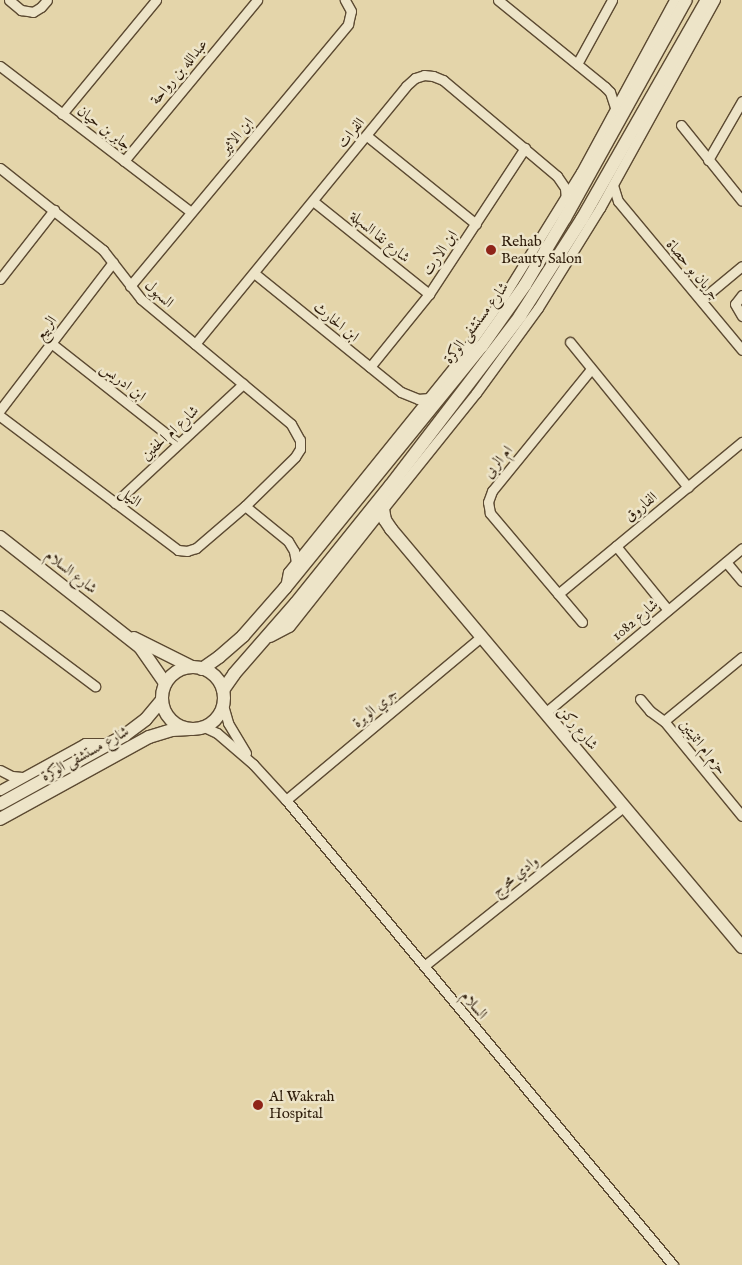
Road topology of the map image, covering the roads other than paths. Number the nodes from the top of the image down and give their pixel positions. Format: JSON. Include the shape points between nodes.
{"nodes":[{"id":1,"x":9,"y":0,"type":"edge"},
{"id":2,"x":47,"y":0,"type":"edge"},
{"id":3,"x":156,"y":0,"type":"edge"},
{"id":4,"x":257,"y":0,"type":"edge"},
{"id":5,"x":345,"y":0,"type":"edge"},
{"id":6,"x":498,"y":0,"type":"edge"},
{"id":7,"x":612,"y":0,"type":"edge"},
{"id":8,"x":674,"y":0,"type":"edge"},
{"id":9,"x":686,"y":0,"type":"edge"},
{"id":10,"x":707,"y":0,"type":"edge"},
{"id":11,"x":715,"y":0,"type":"edge"},
{"id":12,"x":577,"y":64,"type":"junction"},
{"id":13,"x":0,"y":66,"type":"edge"},
{"id":14,"x":628,"y":83,"type":"junction"},
{"id":15,"x":605,"y":87,"type":"junction"},
{"id":16,"x":742,"y":101,"type":"edge"},
{"id":17,"x":616,"y":107,"type":"junction"},
{"id":18,"x":62,"y":114,"type":"junction"},
{"id":19,"x":681,"y":126,"type":"dead end"},
{"id":20,"x":366,"y":136,"type":"junction"},
{"id":21,"x":525,"y":148,"type":"junction"},
{"id":22,"x":708,"y":160,"type":"junction"},
{"id":23,"x":124,"y":161,"type":"junction"},
{"id":24,"x":0,"y":168,"type":"edge"},
{"id":25,"x":581,"y":172,"type":"junction"},
{"id":26,"x":558,"y":176,"type":"junction"},
{"id":27,"x":613,"y":185,"type":"junction"},
{"id":28,"x":567,"y":196,"type":"junction"},
{"id":29,"x":313,"y":201,"type":"junction"},
{"id":30,"x":742,"y":201,"type":"edge"},
{"id":31,"x":623,"y":207,"type":"junction"},
{"id":32,"x":600,"y":208,"type":"junction"},
{"id":33,"x":54,"y":210,"type":"junction"},
{"id":34,"x":191,"y":212,"type":"junction"},
{"id":35,"x":565,"y":218,"type":"junction"},
{"id":36,"x":582,"y":219,"type":"junction"},
{"id":37,"x":476,"y":224,"type":"junction"},
{"id":38,"x":113,"y":262,"type":"junction"},
{"id":39,"x":742,"y":266,"type":"edge"},
{"id":40,"x":254,"y":272,"type":"junction"},
{"id":41,"x":0,"y":278,"type":"edge"},
{"id":42,"x":130,"y":286,"type":"junction"},
{"id":43,"x":429,"y":294,"type":"junction"},
{"id":44,"x":742,"y":295,"type":"edge"},
{"id":45,"x":701,"y":300,"type":"junction"},
{"id":46,"x":742,"y":316,"type":"edge"},
{"id":47,"x":570,"y":342,"type":"dead end"},
{"id":48,"x":51,"y":343,"type":"junction"},
{"id":49,"x":195,"y":344,"type":"junction"},
{"id":50,"x":742,"y":350,"type":"edge"},
{"id":51,"x":370,"y":367,"type":"junction"},
{"id":52,"x":591,"y":369,"type":"junction"},
{"id":53,"x":243,"y":384,"type":"junction"},
{"id":54,"x":401,"y":392,"type":"junction"},
{"id":55,"x":443,"y":393,"type":"junction"},
{"id":56,"x":427,"y":399,"type":"junction"},
{"id":57,"x":0,"y":410,"type":"edge"},
{"id":58,"x":0,"y":416,"type":"edge"},
{"id":59,"x":413,"y":416,"type":"junction"},
{"id":60,"x":300,"y":440,"type":"joint"},
{"id":61,"x":742,"y":442,"type":"edge"},
{"id":62,"x":178,"y":443,"type":"junction"},
{"id":63,"x":391,"y":485,"type":"junction"},
{"id":64,"x":688,"y":487,"type":"junction"},
{"id":65,"x":115,"y":503,"type":"junction"},
{"id":66,"x":245,"y":506,"type":"junction"},
{"id":67,"x":383,"y":509,"type":"junction"},
{"id":68,"x":369,"y":527,"type":"junction"},
{"id":69,"x":391,"y":529,"type":"junction"},
{"id":70,"x":0,"y":536,"type":"edge"},
{"id":71,"x":288,"y":541,"type":"junction"},
{"id":72,"x":312,"y":542,"type":"junction"},
{"id":73,"x":616,"y":546,"type":"junction"},
{"id":74,"x":742,"y":548,"type":"edge"},
{"id":75,"x":296,"y":562,"type":"junction"},
{"id":76,"x":726,"y":562,"type":"junction"},
{"id":77,"x":742,"y":581,"type":"edge"},
{"id":78,"x":285,"y":588,"type":"junction"},
{"id":79,"x":558,"y":594,"type":"junction"},
{"id":80,"x":668,"y":610,"type":"junction"},
{"id":81,"x":0,"y":615,"type":"edge"},
{"id":82,"x":582,"y":622,"type":"dead end"},
{"id":83,"x":123,"y":632,"type":"junction"},
{"id":84,"x":481,"y":637,"type":"junction"},
{"id":85,"x":265,"y":638,"type":"junction"},
{"id":86,"x":742,"y":657,"type":"edge"},
{"id":87,"x":197,"y":668,"type":"junction"},
{"id":88,"x":166,"y":683,"type":"junction"},
{"id":89,"x":95,"y":686,"type":"dead end"},
{"id":90,"x":222,"y":690,"type":"junction"},
{"id":91,"x":640,"y":699,"type":"dead end"},
{"id":92,"x":162,"y":700,"type":"junction"},
{"id":93,"x":223,"y":705,"type":"junction"},
{"id":94,"x":545,"y":713,"type":"junction"},
{"id":95,"x":664,"y":721,"type":"junction"},
{"id":96,"x":204,"y":727,"type":"junction"},
{"id":97,"x":190,"y":729,"type":"junction"},
{"id":98,"x":111,"y":743,"type":"junction"},
{"id":99,"x":253,"y":764,"type":"junction"},
{"id":100,"x":0,"y":770,"type":"edge"},
{"id":101,"x":22,"y":777,"type":"junction"},
{"id":102,"x":0,"y":790,"type":"edge"},
{"id":103,"x":286,"y":800,"type":"junction"},
{"id":104,"x":0,"y":804,"type":"edge"},
{"id":105,"x":623,"y":807,"type":"junction"},
{"id":106,"x":742,"y":816,"type":"edge"},
{"id":107,"x":0,"y":819,"type":"edge"},
{"id":108,"x":742,"y":947,"type":"edge"},
{"id":109,"x":424,"y":966,"type":"junction"},
{"id":110,"x":673,"y":1265,"type":"edge"}],
"edges":[{"from":1,"to":2,"type":"street","via":[[21,10],[33,12]]},
{"from":3,"to":18,"type":"street"},
{"from":4,"to":23,"type":"street","name":"عبدالله بن رواحة"},
{"from":5,"to":34,"type":"street","name":"ابن الاثير","via":[[352,11],[348,24]]},
{"from":6,"to":12,"type":"street"},
{"from":7,"to":12,"type":"street"},
{"from":8,"to":14,"type":"street","name":"شارع مستشفى الوكرة"},
{"from":9,"to":35,"type":"street","name":"شارع مستشفى الوكرة"},
{"from":10,"to":36,"type":"street","name":"شارع مستشفى الوكرة"},
{"from":11,"to":27,"type":"street","name":"شارع مستشفى الوكرة"},
{"from":12,"to":15,"type":"street"},
{"from":13,"to":18,"type":"street","name":"جابر بن حيان"},
{"from":14,"to":15,"type":"street","via":[[621,87]]},
{"from":14,"to":17,"type":"street","name":"شارع مستشفى الوكرة"},
{"from":15,"to":17,"type":"street"},
{"from":16,"to":22,"type":"street"},
{"from":17,"to":25,"type":"street","name":"شارع مستشفى الوكرة"},
{"from":18,"to":23,"type":"street","name":"جابر بن حيان"},
{"from":19,"to":22,"type":"street"},
{"from":20,"to":21,"type":"street","name":"الفرات","via":[[406,86],[424,74],[443,80]]},
{"from":20,"to":29,"type":"street","name":"الفرات"},
{"from":20,"to":37,"type":"street"},
{"from":21,"to":26,"type":"street","name":"الفرات"},
{"from":21,"to":37,"type":"street","name":"ابن الارت"},
{"from":22,"to":30,"type":"street"},
{"from":23,"to":34,"type":"street","name":"جابر بن حيان"},
{"from":24,"to":33,"type":"street","name":"السهول"},
{"from":25,"to":26,"type":"street"},
{"from":25,"to":28,"type":"street","name":"شارع مستشفى الوكرة"},
{"from":26,"to":28,"type":"street","name":"الفرات"},
{"from":27,"to":31,"type":"street","name":"جريان بو حصاة"},
{"from":27,"to":32,"type":"street","name":"شارع مستشفى الوكرة"},
{"from":28,"to":35,"type":"street","name":"الفرات"},
{"from":28,"to":56,"type":"street","name":"شارع مستشفى الوكرة","via":[[504,296]]},
{"from":29,"to":40,"type":"street","name":"الفرات"},
{"from":29,"to":43,"type":"street","name":"شارع نقا السهلة"},
{"from":31,"to":32,"type":"street","via":[[616,203]]},
{"from":31,"to":45,"type":"street","name":"جريان بو حصاة"},
{"from":32,"to":36,"type":"street"},
{"from":32,"to":67,"type":"street","name":"شارع مستشفى الوكرة","via":[[553,286],[511,346]]},
{"from":33,"to":38,"type":"street","name":"السهول","via":[[97,244]]},
{"from":33,"to":41,"type":"street"},
{"from":34,"to":42,"type":"street","name":"ابن الاثير"},
{"from":35,"to":55,"type":"street","name":"شارع مستشفى الوكرة","via":[[525,285],[482,346]]},
{"from":36,"to":63,"type":"street","name":"شارع مستشفى الوكرة","via":[[515,323]]},
{"from":37,"to":43,"type":"street","name":"ابن الارت"},
{"from":38,"to":42,"type":"street","name":"السهول"},
{"from":38,"to":48,"type":"street","name":"الربيع"},
{"from":39,"to":45,"type":"street"},
{"from":40,"to":49,"type":"street","name":"الفرات"},
{"from":40,"to":51,"type":"street","name":"ابن الحارث"},
{"from":42,"to":49,"type":"street","name":"السهول"},
{"from":43,"to":51,"type":"street","name":"ابن الارت"},
{"from":44,"to":46,"type":"street","via":[[735,304]]},
{"from":45,"to":50,"type":"street","name":"جريان بو حصاة"},
{"from":47,"to":52,"type":"street"},
{"from":48,"to":57,"type":"street","name":"الربيع"},
{"from":48,"to":62,"type":"street","name":"ابن ادريس"},
{"from":49,"to":53,"type":"street","name":"السهول"},
{"from":51,"to":54,"type":"street","name":"ابن الحارث"},
{"from":52,"to":64,"type":"street"},
{"from":52,"to":79,"type":"street","name":"ام الربى","via":[[492,491],[488,502],[490,513]]},
{"from":53,"to":60,"type":"street","name":"السهول","via":[[291,424]]},
{"from":53,"to":62,"type":"street","name":"شارع ام الحفين"},
{"from":54,"to":56,"type":"street","name":"ابن الحارث","via":[[409,397]]},
{"from":54,"to":59,"type":"street","name":"ابن الحارث"},
{"from":55,"to":56,"type":"street"},
{"from":55,"to":78,"type":"street","name":"شارع مستشفى الوكرة"},
{"from":56,"to":59,"type":"street","name":"شارع مستشفى الوكرة"},
{"from":58,"to":65,"type":"street","name":"النيل"},
{"from":59,"to":72,"type":"street","name":"شارع مستشفى الوكرة"},
{"from":60,"to":66,"type":"street","name":"النيل","via":[[300,449],[295,456]]},
{"from":61,"to":64,"type":"street","name":"الفاروق"},
{"from":62,"to":65,"type":"street","name":"شارع ام الحفين"},
{"from":63,"to":67,"type":"street","name":"شارع مستشفى الوكرة"},
{"from":63,"to":85,"type":"street","name":"شارع مستشفى الوكرة"},
{"from":64,"to":73,"type":"street","name":"الفاروق"},
{"from":65,"to":66,"type":"street","name":"النيل","via":[[178,550],[187,552]]},
{"from":66,"to":71,"type":"street"},
{"from":67,"to":68,"type":"street","name":"شارع مستشفى الوكرة"},
{"from":67,"to":69,"type":"street","name":"شارع ركن"},
{"from":68,"to":69,"type":"street","via":[[380,525]]},
{"from":68,"to":85,"type":"street","name":"شارع مستشفى الوكرة","via":[[290,626]]},
{"from":69,"to":84,"type":"street","name":"شارع ركن"},
{"from":70,"to":83,"type":"street","name":"شارع السلام"},
{"from":71,"to":72,"type":"street"},
{"from":71,"to":75,"type":"street"},
{"from":72,"to":75,"type":"street","name":"شارع مستشفى الوكرة"},
{"from":73,"to":79,"type":"street","name":"الفاروق"},
{"from":73,"to":80,"type":"street"},
{"from":74,"to":76,"type":"street","name":"شارع 1082"},
{"from":75,"to":78,"type":"street","name":"شارع مستشفى الوكرة","via":[[288,572]]},
{"from":76,"to":77,"type":"street"},
{"from":76,"to":80,"type":"street","name":"شارع 1082"},
{"from":78,"to":87,"type":"street","name":"شارع مستشفى الوكرة","via":[[243,636],[219,657]]},
{"from":79,"to":82,"type":"street","name":"ام الربى"},
{"from":80,"to":94,"type":"street","name":"شارع 1082"},
{"from":81,"to":89,"type":"street"},
{"from":83,"to":87,"type":"street","name":"شارع السلام"},
{"from":83,"to":88,"type":"street","name":"شارع السلام","via":[[144,653]]},
{"from":84,"to":94,"type":"street","name":"شارع ركن"},
{"from":84,"to":103,"type":"street","name":"جري الوبرة"},
{"from":85,"to":90,"type":"street","name":"شارع مستشفى الوكرة"},
{"from":86,"to":95,"type":"street"},
{"from":87,"to":88,"type":"street","via":[[177,672]]},
{"from":87,"to":90,"type":"street","via":[[215,677]]},
{"from":88,"to":92,"type":"street"},
{"from":90,"to":93,"type":"street"},
{"from":91,"to":95,"type":"street","name":"حزم ام اثنيتين"},
{"from":92,"to":97,"type":"street","via":[[168,716]]},
{"from":92,"to":98,"type":"street","name":"شارع مستشفى الوكرة","via":[[146,719]]},
{"from":93,"to":96,"type":"street","via":[[219,715]]},
{"from":93,"to":99,"type":"street","name":"السلام","via":[[228,723]]},
{"from":94,"to":105,"type":"street","name":"شارع ركن"},
{"from":95,"to":106,"type":"street","name":"حزم ام اثنيتين"},
{"from":96,"to":97,"type":"street"},
{"from":96,"to":99,"type":"street","name":"السلام","via":[[217,733]]},
{"from":97,"to":107,"type":"street","name":"شارع مستشفى الوكرة","via":[[172,730],[150,737]]},
{"from":98,"to":101,"type":"street","name":"شارع مستشفى الوكرة","via":[[85,743]]},
{"from":98,"to":104,"type":"street","name":"شارع مستشفى الوكرة"},
{"from":99,"to":103,"type":"street","name":"السلام"},
{"from":100,"to":101,"type":"street"},
{"from":101,"to":102,"type":"street","name":"شارع مستشفى الوكرة"},
{"from":103,"to":109,"type":"street","name":"السلام"},
{"from":105,"to":108,"type":"street","name":"شارع ركن"},
{"from":105,"to":109,"type":"street","name":"وادي محرج"},
{"from":109,"to":110,"type":"street","name":"السلام"}]}
